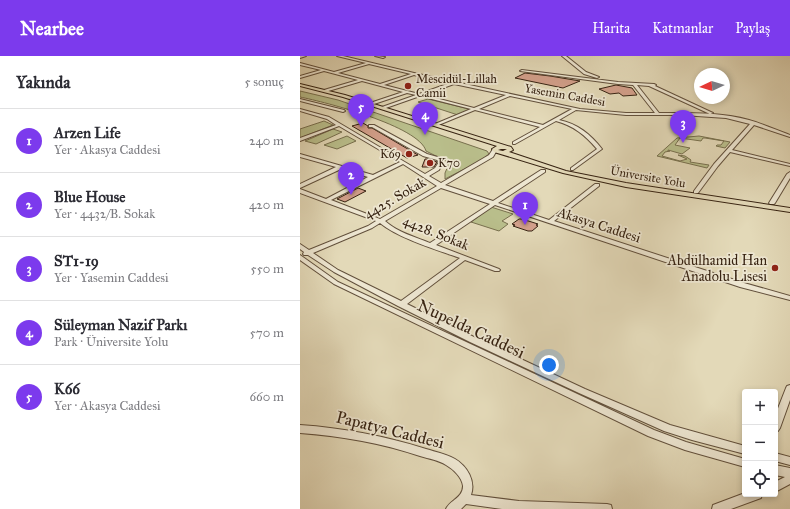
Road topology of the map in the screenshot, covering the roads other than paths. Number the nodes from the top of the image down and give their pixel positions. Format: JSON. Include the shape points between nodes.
{"nodes":[{"id":1,"x":304,"y":56,"type":"edge"},
{"id":2,"x":339,"y":56,"type":"edge"},
{"id":3,"x":377,"y":56,"type":"edge"},
{"id":4,"x":564,"y":56,"type":"edge"},
{"id":5,"x":300,"y":57,"type":"edge"},
{"id":6,"x":383,"y":57,"type":"dead end"},
{"id":7,"x":368,"y":63,"type":"junction"},
{"id":8,"x":300,"y":64,"type":"edge"},
{"id":9,"x":325,"y":70,"type":"junction"},
{"id":10,"x":522,"y":71,"type":"dead end"},
{"id":11,"x":334,"y":73,"type":"junction"},
{"id":12,"x":414,"y":74,"type":"junction"},
{"id":13,"x":300,"y":77,"type":"edge"},
{"id":14,"x":361,"y":80,"type":"junction"},
{"id":15,"x":454,"y":83,"type":"junction"},
{"id":16,"x":616,"y":83,"type":"junction"},
{"id":17,"x":634,"y":84,"type":"junction"},
{"id":18,"x":300,"y":85,"type":"edge"},
{"id":19,"x":380,"y":85,"type":"junction"},
{"id":20,"x":300,"y":88,"type":"edge"},
{"id":21,"x":325,"y":91,"type":"junction"},
{"id":22,"x":406,"y":92,"type":"junction"},
{"id":23,"x":420,"y":95,"type":"junction"},
{"id":24,"x":509,"y":95,"type":"junction"},
{"id":25,"x":300,"y":100,"type":"edge"},
{"id":26,"x":371,"y":104,"type":"junction"},
{"id":27,"x":383,"y":108,"type":"junction"},
{"id":28,"x":575,"y":109,"type":"junction"},
{"id":29,"x":476,"y":110,"type":"junction"},
{"id":30,"x":343,"y":111,"type":"dead end"},
{"id":31,"x":302,"y":112,"type":"edge"},
{"id":32,"x":658,"y":114,"type":"junction"},
{"id":33,"x":716,"y":116,"type":"junction"},
{"id":34,"x":555,"y":120,"type":"junction"},
{"id":35,"x":752,"y":124,"type":"junction"},
{"id":36,"x":339,"y":125,"type":"junction"},
{"id":37,"x":436,"y":125,"type":"junction"},
{"id":38,"x":370,"y":126,"type":"dead end"},
{"id":39,"x":544,"y":127,"type":"junction"},
{"id":40,"x":790,"y":136,"type":"edge"},
{"id":41,"x":300,"y":140,"type":"edge"},
{"id":42,"x":495,"y":150,"type":"junction"},
{"id":43,"x":506,"y":150,"type":"junction"},
{"id":44,"x":730,"y":151,"type":"junction"},
{"id":45,"x":300,"y":154,"type":"edge"},
{"id":46,"x":403,"y":162,"type":"junction"},
{"id":47,"x":790,"y":165,"type":"edge"},
{"id":48,"x":341,"y":167,"type":"junction"},
{"id":49,"x":573,"y":169,"type":"junction"},
{"id":50,"x":543,"y":171,"type":"dead end"},
{"id":51,"x":790,"y":174,"type":"edge"},
{"id":52,"x":425,"y":176,"type":"junction"},
{"id":53,"x":372,"y":177,"type":"junction"},
{"id":54,"x":596,"y":185,"type":"dead end"},
{"id":55,"x":300,"y":186,"type":"edge"},
{"id":56,"x":442,"y":186,"type":"junction"},
{"id":57,"x":300,"y":191,"type":"edge"},
{"id":58,"x":696,"y":192,"type":"junction"},
{"id":59,"x":325,"y":200,"type":"junction"},
{"id":60,"x":493,"y":203,"type":"junction"},
{"id":61,"x":772,"y":203,"type":"junction"},
{"id":62,"x":790,"y":205,"type":"edge"},
{"id":63,"x":790,"y":210,"type":"edge"},
{"id":64,"x":381,"y":221,"type":"junction"},
{"id":65,"x":550,"y":222,"type":"junction"},
{"id":66,"x":431,"y":245,"type":"junction"},
{"id":67,"x":300,"y":246,"type":"edge"},
{"id":68,"x":309,"y":253,"type":"junction"},
{"id":69,"x":300,"y":256,"type":"edge"},
{"id":70,"x":464,"y":258,"type":"junction"},
{"id":71,"x":497,"y":270,"type":"dead end"},
{"id":72,"x":790,"y":298,"type":"edge"},
{"id":73,"x":401,"y":304,"type":"junction"},
{"id":74,"x":790,"y":388,"type":"edge"},
{"id":75,"x":776,"y":425,"type":"edge"},
{"id":76,"x":300,"y":429,"type":"edge"},
{"id":77,"x":742,"y":449,"type":"edge"},
{"id":78,"x":778,"y":458,"type":"edge"},
{"id":79,"x":790,"y":461,"type":"edge"},
{"id":80,"x":742,"y":462,"type":"edge"},
{"id":81,"x":778,"y":471,"type":"edge"},
{"id":82,"x":790,"y":473,"type":"edge"},
{"id":83,"x":790,"y":479,"type":"edge"},
{"id":84,"x":778,"y":485,"type":"edge"},
{"id":85,"x":749,"y":497,"type":"edge"},
{"id":86,"x":464,"y":499,"type":"junction"},
{"id":87,"x":451,"y":509,"type":"edge"},
{"id":88,"x":607,"y":509,"type":"edge"},
{"id":89,"x":718,"y":509,"type":"edge"}],
"edges":[{"from":1,"to":5,"type":"street"},
{"from":2,"to":7,"type":"street","name":"Yasemin Caddesi"},
{"from":3,"to":6,"type":"street"},
{"from":4,"to":16,"type":"street","via":[[590,75]]},
{"from":7,"to":11,"type":"street"},
{"from":7,"to":12,"type":"street","name":"Yasemin Caddesi"},
{"from":8,"to":9,"type":"street"},
{"from":9,"to":11,"type":"street"},
{"from":9,"to":13,"type":"street"},
{"from":10,"to":16,"type":"street"},
{"from":11,"to":14,"type":"street"},
{"from":12,"to":15,"type":"street","name":"Yasemin Caddesi"},
{"from":12,"to":19,"type":"street"},
{"from":14,"to":19,"type":"street"},
{"from":14,"to":21,"type":"street"},
{"from":15,"to":23,"type":"street"},
{"from":15,"to":24,"type":"street","name":"Yasemin Caddesi"},
{"from":16,"to":17,"type":"street"},
{"from":17,"to":32,"type":"street"},
{"from":17,"to":33,"type":"street","via":[[652,85]]},
{"from":18,"to":21,"type":"main road"},
{"from":19,"to":22,"type":"street"},
{"from":20,"to":42,"type":"main road","via":[[342,99]]},
{"from":21,"to":26,"type":"main road"},
{"from":22,"to":23,"type":"street"},
{"from":22,"to":26,"type":"street"},
{"from":23,"to":27,"type":"street"},
{"from":23,"to":29,"type":"street"},
{"from":24,"to":28,"type":"street","name":"Yasemin Caddesi"},
{"from":24,"to":29,"type":"street"},
{"from":25,"to":30,"type":"street"},
{"from":26,"to":27,"type":"main road"},
{"from":27,"to":37,"type":"main road"},
{"from":28,"to":32,"type":"street","name":"Yasemin Caddesi","via":[[610,114]]},
{"from":28,"to":34,"type":"street"},
{"from":29,"to":37,"type":"street"},
{"from":29,"to":39,"type":"street"},
{"from":31,"to":36,"type":"street","name":"Akasya Caddesi","via":[[328,118]]},
{"from":32,"to":33,"type":"street","name":"Yasemin Caddesi"},
{"from":33,"to":35,"type":"street","name":"Yasemin Caddesi","via":[[737,118]]},
{"from":34,"to":39,"type":"street"},
{"from":34,"to":49,"type":"street","via":[[576,125],[600,149]]},
{"from":35,"to":40,"type":"street","name":"Yasemin Caddesi"},
{"from":35,"to":44,"type":"street"},
{"from":36,"to":41,"type":"street"},
{"from":36,"to":46,"type":"street","name":"Akasya Caddesi"},
{"from":37,"to":43,"type":"main road"},
{"from":38,"to":52,"type":"street","via":[[425,155],[439,159],[441,162],[438,167]]},
{"from":39,"to":43,"type":"street"},
{"from":42,"to":43,"type":"main road"},
{"from":42,"to":56,"type":"street","name":"4425. Sokak","via":[[491,156]]},
{"from":43,"to":49,"type":"main road"},
{"from":43,"to":56,"type":"street"},
{"from":43,"to":63,"type":"main road","name":"Üniversite Yolu","via":[[565,172],[620,184]]},
{"from":44,"to":47,"type":"street"},
{"from":44,"to":58,"type":"street"},
{"from":45,"to":48,"type":"street"},
{"from":46,"to":52,"type":"street","name":"Akasya Caddesi"},
{"from":46,"to":53,"type":"street"},
{"from":48,"to":53,"type":"street"},
{"from":48,"to":55,"type":"street"},
{"from":49,"to":58,"type":"main road"},
{"from":50,"to":60,"type":"street"},
{"from":51,"to":61,"type":"street"},
{"from":52,"to":56,"type":"street","name":"Akasya Caddesi"},
{"from":53,"to":59,"type":"street"},
{"from":54,"to":65,"type":"street"},
{"from":56,"to":60,"type":"street","name":"Akasya Caddesi"},
{"from":56,"to":64,"type":"street","name":"4425. Sokak"},
{"from":57,"to":59,"type":"street","name":"4428. Sokak"},
{"from":58,"to":61,"type":"main road"},
{"from":59,"to":64,"type":"street","name":"4428. Sokak"},
{"from":60,"to":65,"type":"street","name":"Akasya Caddesi"},
{"from":60,"to":66,"type":"street"},
{"from":61,"to":62,"type":"main road"},
{"from":64,"to":66,"type":"street","name":"4428. Sokak","via":[[388,227]]},
{"from":64,"to":68,"type":"street","name":"4425. Sokak"},
{"from":65,"to":72,"type":"street","name":"Akasya Caddesi","via":[[742,285]]},
{"from":66,"to":70,"type":"street","name":"4428. Sokak"},
{"from":67,"to":68,"type":"street","name":"Nupelda Caddesi"},
{"from":68,"to":69,"type":"street","name":"4425. Sokak"},
{"from":68,"to":73,"type":"street","name":"Nupelda Caddesi","via":[[336,271]]},
{"from":69,"to":80,"type":"street","name":"Nupelda Caddesi","via":[[336,283],[651,433],[685,446]]},
{"from":70,"to":71,"type":"street","name":"4428. Sokak"},
{"from":70,"to":73,"type":"street"},
{"from":73,"to":77,"type":"street","name":"Nupelda Caddesi","via":[[582,391],[660,425]]},
{"from":74,"to":75,"type":"street"},
{"from":76,"to":86,"type":"street","name":"Papatya Caddesi","via":[[335,431],[415,449],[450,461],[460,469],[468,484]]},
{"from":78,"to":79,"type":"street"},
{"from":81,"to":82,"type":"street"},
{"from":83,"to":84,"type":"street"},
{"from":85,"to":89,"type":"street"},
{"from":86,"to":87,"type":"street"},
{"from":86,"to":88,"type":"street","via":[[519,506]]}]}
